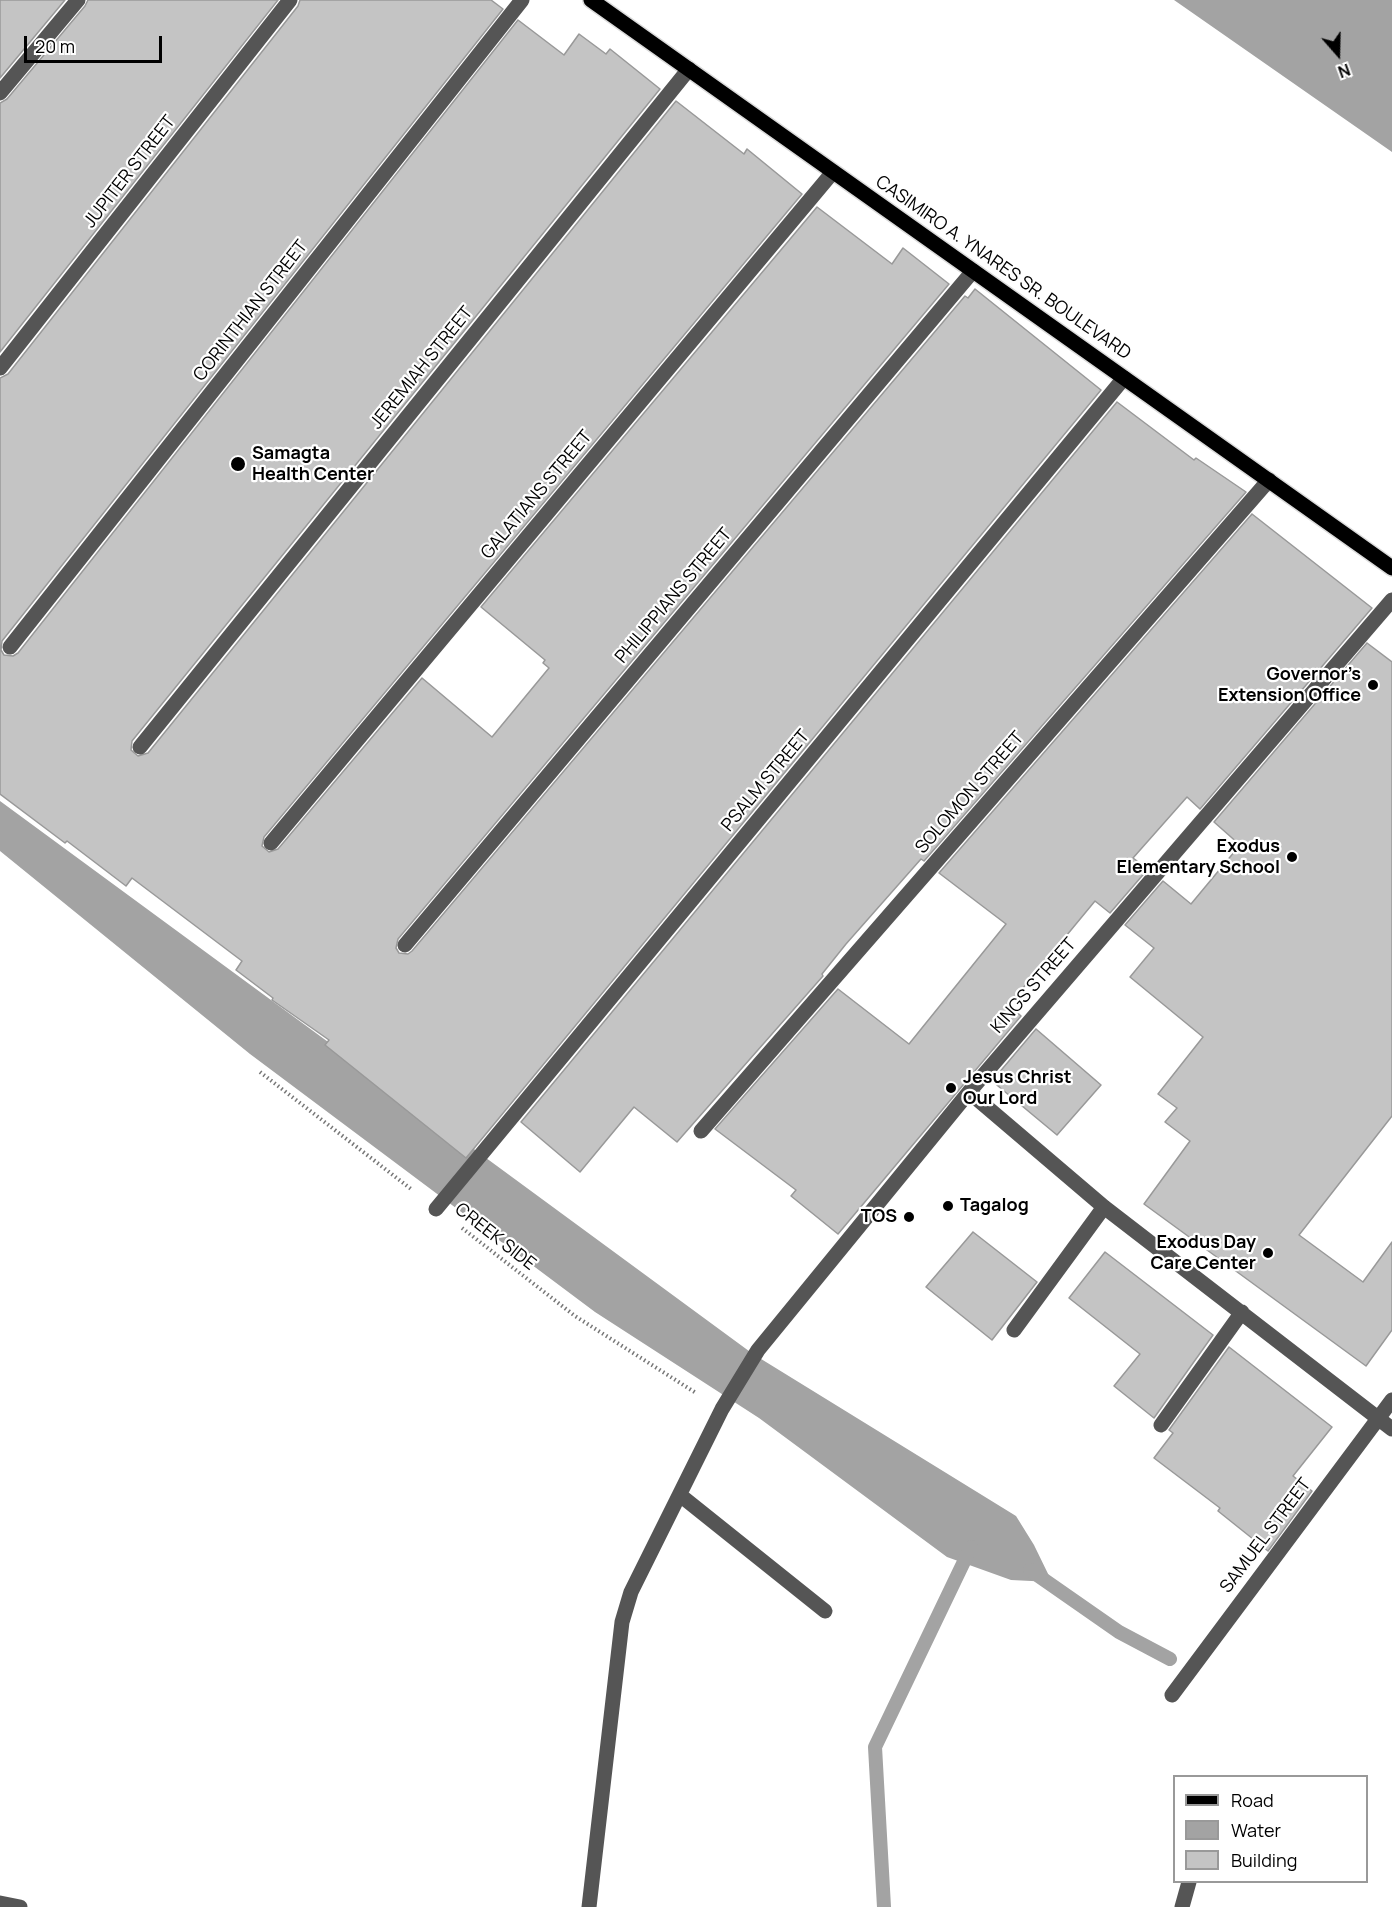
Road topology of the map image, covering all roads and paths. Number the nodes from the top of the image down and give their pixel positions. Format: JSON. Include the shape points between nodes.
{"nodes":[{"id":1,"x":78,"y":0,"type":"edge"},
{"id":2,"x":290,"y":0,"type":"edge"},
{"id":3,"x":522,"y":0,"type":"edge"},
{"id":4,"x":591,"y":0,"type":"edge"},
{"id":5,"x":689,"y":69,"type":"junction"},
{"id":6,"x":0,"y":93,"type":"edge"},
{"id":7,"x":833,"y":172,"type":"junction"},
{"id":8,"x":973,"y":271,"type":"junction"},
{"id":9,"x":0,"y":368,"type":"edge"},
{"id":10,"x":1124,"y":378,"type":"junction"},
{"id":11,"x":1269,"y":480,"type":"junction"},
{"id":12,"x":1392,"y":568,"type":"edge"},
{"id":13,"x":1392,"y":600,"type":"edge"},
{"id":14,"x":10,"y":647,"type":"dead end"},
{"id":15,"x":140,"y":747,"type":"dead end"},
{"id":16,"x":271,"y":843,"type":"dead end"},
{"id":17,"x":405,"y":945,"type":"dead end"},
{"id":18,"x":260,"y":1072,"type":"dead end"},
{"id":19,"x":969,"y":1092,"type":"junction"},
{"id":20,"x":701,"y":1131,"type":"dead end"},
{"id":21,"x":440,"y":1204,"type":"junction"},
{"id":22,"x":1104,"y":1207,"type":"junction"},
{"id":23,"x":1242,"y":1312,"type":"junction"},
{"id":24,"x":1014,"y":1330,"type":"dead end"},
{"id":25,"x":1392,"y":1400,"type":"edge"},
{"id":26,"x":726,"y":1405,"type":"junction"},
{"id":27,"x":1379,"y":1417,"type":"junction"},
{"id":28,"x":1161,"y":1425,"type":"dead end"},
{"id":29,"x":1392,"y":1429,"type":"edge"},
{"id":30,"x":680,"y":1496,"type":"junction"},
{"id":31,"x":825,"y":1611,"type":"dead end"},
{"id":32,"x":1172,"y":1695,"type":"dead end"},
{"id":33,"x":1188,"y":1883,"type":"edge"},
{"id":34,"x":0,"y":1903,"type":"edge"},
{"id":35,"x":20,"y":1907,"type":"edge"},
{"id":36,"x":589,"y":1907,"type":"edge"},
{"id":37,"x":1182,"y":1907,"type":"edge"}],
"edges":[{"from":1,"to":6,"type":"street"},
{"from":2,"to":9,"type":"street","name":"JUPITER STREET"},
{"from":3,"to":14,"type":"street","name":"CORINTHIAN STREET"},
{"from":4,"to":5,"type":"main road","name":"CASIMIRO A. YNARES SR. BOULEVARD"},
{"from":5,"to":7,"type":"main road","name":"CASIMIRO A. YNARES SR. BOULEVARD"},
{"from":5,"to":15,"type":"street","name":"JEREMIAH STREET"},
{"from":7,"to":8,"type":"main road","name":"CASIMIRO A. YNARES SR. BOULEVARD"},
{"from":7,"to":16,"type":"street","name":"GALATIANS STREET"},
{"from":8,"to":10,"type":"main road","name":"CASIMIRO A. YNARES SR. BOULEVARD"},
{"from":8,"to":17,"type":"street","name":"PHILIPPIANS STREET"},
{"from":10,"to":11,"type":"main road","name":"CASIMIRO A. YNARES SR. BOULEVARD"},
{"from":10,"to":21,"type":"street","name":"PSALM STREET"},
{"from":11,"to":12,"type":"main road","name":"CASIMIRO A. YNARES SR. BOULEVARD"},
{"from":11,"to":20,"type":"street","name":"SOLOMON STREET"},
{"from":13,"to":19,"type":"street","name":"KINGS STREET"},
{"from":18,"to":21,"type":"path","name":"CREEK SIDE"},
{"from":19,"to":22,"type":"street"},
{"from":19,"to":26,"type":"street","name":"KINGS STREET","via":[[758,1350]]},
{"from":21,"to":26,"type":"path","name":"CREEK SIDE","via":[[575,1316]]},
{"from":22,"to":23,"type":"street"},
{"from":22,"to":24,"type":"street"},
{"from":23,"to":27,"type":"street"},
{"from":23,"to":28,"type":"street"},
{"from":25,"to":27,"type":"street","name":"SAMUEL STREET"},
{"from":26,"to":30,"type":"street","name":"KINGS STREET"},
{"from":27,"to":29,"type":"street"},
{"from":27,"to":32,"type":"street","name":"SAMUEL STREET"},
{"from":30,"to":31,"type":"street"},
{"from":30,"to":36,"type":"street","name":"KINGS STREET","via":[[631,1592],[622,1622]]},
{"from":33,"to":37,"type":"street"},
{"from":34,"to":35,"type":"street"}]}
